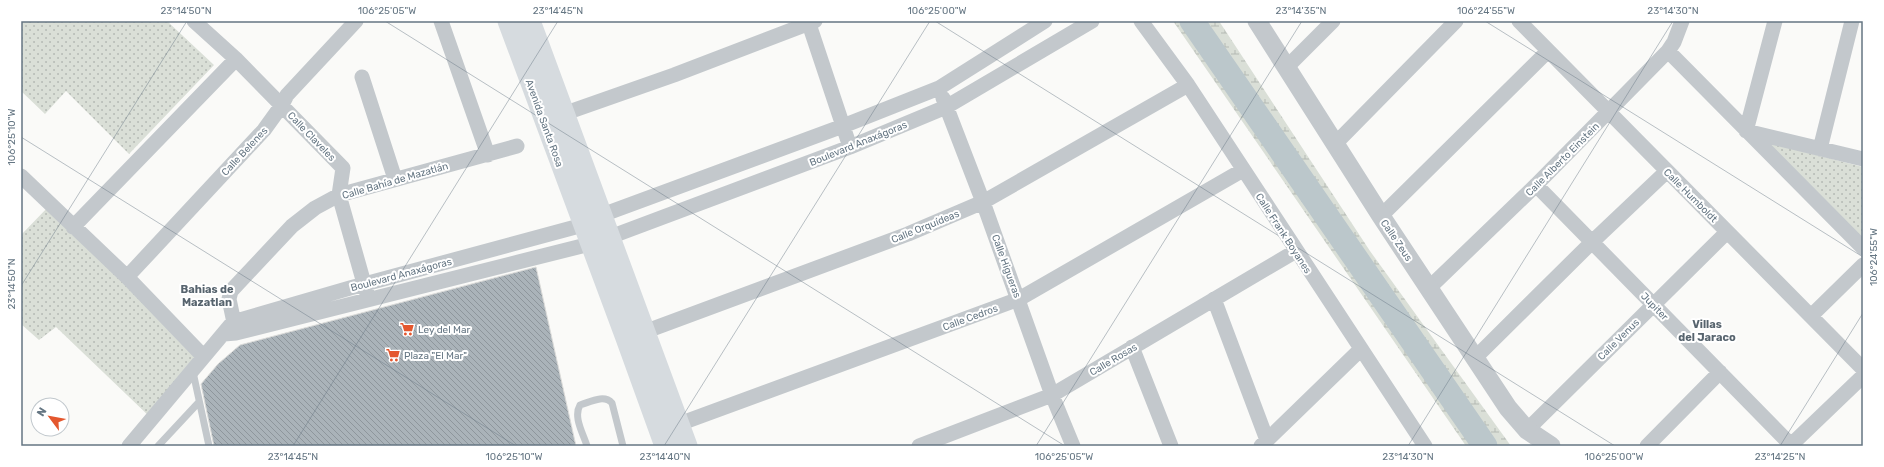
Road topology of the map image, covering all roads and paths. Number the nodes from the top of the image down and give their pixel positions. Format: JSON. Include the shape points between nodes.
{"nodes":[{"id":1,"x":194,"y":21,"type":"edge"},
{"id":2,"x":356,"y":21,"type":"edge"},
{"id":3,"x":441,"y":21,"type":"edge"},
{"id":4,"x":508,"y":21,"type":"edge"},
{"id":5,"x":530,"y":21,"type":"edge"},
{"id":6,"x":1044,"y":21,"type":"edge"},
{"id":7,"x":1092,"y":21,"type":"edge"},
{"id":8,"x":1141,"y":21,"type":"edge"},
{"id":9,"x":1257,"y":21,"type":"edge"},
{"id":10,"x":1333,"y":21,"type":"edge"},
{"id":11,"x":1456,"y":21,"type":"edge"},
{"id":12,"x":1519,"y":21,"type":"edge"},
{"id":13,"x":1682,"y":21,"type":"edge"},
{"id":14,"x":1775,"y":21,"type":"edge"},
{"id":15,"x":1852,"y":21,"type":"edge"},
{"id":16,"x":811,"y":22,"type":"edge"},
{"id":17,"x":1548,"y":51,"type":"junction"},
{"id":18,"x":1668,"y":51,"type":"junction"},
{"id":19,"x":236,"y":59,"type":"junction"},
{"id":20,"x":1286,"y":68,"type":"junction"},
{"id":21,"x":362,"y":77,"type":"dead end"},
{"id":22,"x":1188,"y":85,"type":"junction"},
{"id":23,"x":939,"y":88,"type":"junction"},
{"id":24,"x":282,"y":105,"type":"junction"},
{"id":25,"x":946,"y":107,"type":"junction"},
{"id":26,"x":1609,"y":112,"type":"junction"},
{"id":27,"x":563,"y":114,"type":"junction"},
{"id":28,"x":843,"y":126,"type":"junction"},
{"id":29,"x":1746,"y":131,"type":"junction"},
{"id":30,"x":1335,"y":144,"type":"junction"},
{"id":31,"x":517,"y":146,"type":"dead end"},
{"id":32,"x":850,"y":147,"type":"junction"},
{"id":33,"x":1820,"y":149,"type":"junction"},
{"id":34,"x":488,"y":155,"type":"junction"},
{"id":35,"x":1863,"y":159,"type":"edge"},
{"id":36,"x":1243,"y":170,"type":"junction"},
{"id":37,"x":1667,"y":171,"type":"junction"},
{"id":38,"x":21,"y":176,"type":"edge"},
{"id":39,"x":395,"y":179,"type":"junction"},
{"id":40,"x":1536,"y":185,"type":"junction"},
{"id":41,"x":339,"y":195,"type":"junction"},
{"id":42,"x":984,"y":202,"type":"junction"},
{"id":43,"x":602,"y":215,"type":"junction"},
{"id":44,"x":1381,"y":216,"type":"junction"},
{"id":45,"x":583,"y":224,"type":"junction"},
{"id":46,"x":73,"y":227,"type":"junction"},
{"id":47,"x":1727,"y":232,"type":"junction"},
{"id":48,"x":610,"y":237,"type":"junction"},
{"id":49,"x":1592,"y":242,"type":"junction"},
{"id":50,"x":590,"y":244,"type":"junction"},
{"id":51,"x":1863,"y":248,"type":"edge"},
{"id":52,"x":1296,"y":251,"type":"junction"},
{"id":53,"x":1863,"y":265,"type":"edge"},
{"id":54,"x":127,"y":277,"type":"junction"},
{"id":55,"x":364,"y":284,"type":"junction"},
{"id":56,"x":1429,"y":288,"type":"junction"},
{"id":57,"x":368,"y":299,"type":"junction"},
{"id":58,"x":1019,"y":299,"type":"junction"},
{"id":59,"x":1214,"y":299,"type":"junction"},
{"id":60,"x":1652,"y":304,"type":"junction"},
{"id":61,"x":1811,"y":316,"type":"junction"},
{"id":62,"x":231,"y":330,"type":"junction"},
{"id":63,"x":636,"y":335,"type":"junction"},
{"id":64,"x":1132,"y":347,"type":"junction"},
{"id":65,"x":1360,"y":349,"type":"junction"},
{"id":66,"x":203,"y":356,"type":"junction"},
{"id":67,"x":1476,"y":357,"type":"junction"},
{"id":68,"x":1863,"y":369,"type":"edge"},
{"id":69,"x":193,"y":370,"type":"junction"},
{"id":70,"x":1720,"y":372,"type":"junction"},
{"id":71,"x":1863,"y":376,"type":"edge"},
{"id":72,"x":1052,"y":395,"type":"junction"},
{"id":73,"x":199,"y":402,"type":"junction"},
{"id":74,"x":679,"y":424,"type":"junction"},
{"id":75,"x":1527,"y":430,"type":"junction"},
{"id":76,"x":1264,"y":443,"type":"edge"},
{"id":77,"x":1419,"y":444,"type":"edge"},
{"id":78,"x":1790,"y":445,"type":"edge"},
{"id":79,"x":130,"y":446,"type":"edge"},
{"id":80,"x":158,"y":446,"type":"edge"},
{"id":81,"x":208,"y":446,"type":"edge"},
{"id":82,"x":587,"y":446,"type":"edge"},
{"id":83,"x":623,"y":446,"type":"edge"},
{"id":84,"x":665,"y":446,"type":"edge"},
{"id":85,"x":687,"y":446,"type":"edge"},
{"id":86,"x":919,"y":446,"type":"edge"},
{"id":87,"x":1073,"y":446,"type":"edge"},
{"id":88,"x":1171,"y":446,"type":"edge"},
{"id":89,"x":1551,"y":446,"type":"edge"},
{"id":90,"x":1647,"y":446,"type":"edge"}],
"edges":[{"from":1,"to":19,"type":"street","name":"Calle Claveles"},
{"from":2,"to":24,"type":"street","name":"Calle Belenes","via":[[287,95]]},
{"from":3,"to":34,"type":"street"},
{"from":4,"to":45,"type":"main road","name":"Avenida Santa Rosa"},
{"from":5,"to":27,"type":"main road","name":"Avenida Santa Rosa"},
{"from":6,"to":23,"type":"street"},
{"from":7,"to":25,"type":"street","name":"Boulevard Anaxágoras"},
{"from":8,"to":22,"type":"street","name":"Calle Frank Boyanes"},
{"from":9,"to":20,"type":"street","name":"Calle Zeus"},
{"from":10,"to":20,"type":"street"},
{"from":11,"to":30,"type":"street"},
{"from":12,"to":17,"type":"street","name":"Calle Humboldt"},
{"from":13,"to":18,"type":"street","name":"Calle Alberto Einstein"},
{"from":14,"to":29,"type":"street"},
{"from":15,"to":33,"type":"street"},
{"from":16,"to":27,"type":"street","via":[[674,75]]},
{"from":16,"to":28,"type":"street"},
{"from":17,"to":26,"type":"street","name":"Calle Humboldt"},
{"from":17,"to":44,"type":"street"},
{"from":18,"to":26,"type":"street","name":"Calle Alberto Einstein"},
{"from":18,"to":29,"type":"street"},
{"from":19,"to":24,"type":"street","name":"Calle Claveles"},
{"from":19,"to":46,"type":"street"},
{"from":20,"to":30,"type":"street","name":"Calle Zeus"},
{"from":21,"to":39,"type":"street"},
{"from":22,"to":36,"type":"street","name":"Calle Frank Boyanes"},
{"from":22,"to":42,"type":"street","name":"Calle Orquídeas"},
{"from":23,"to":25,"type":"street","name":"Calle Higueras"},
{"from":23,"to":28,"type":"street"},
{"from":24,"to":41,"type":"street","name":"Calle Claveles","via":[[343,168]]},
{"from":24,"to":54,"type":"street","name":"Calle Belenes","via":[[264,130]]},
{"from":25,"to":32,"type":"street","name":"Boulevard Anaxágoras"},
{"from":25,"to":42,"type":"street","name":"Calle Higueras"},
{"from":26,"to":37,"type":"street","name":"Calle Humboldt"},
{"from":26,"to":40,"type":"street","name":"Calle Alberto Einstein"},
{"from":27,"to":43,"type":"main road","name":"Avenida Santa Rosa"},
{"from":28,"to":32,"type":"street"},
{"from":28,"to":43,"type":"street"},
{"from":29,"to":33,"type":"street"},
{"from":29,"to":51,"type":"street"},
{"from":30,"to":44,"type":"street","name":"Calle Zeus"},
{"from":31,"to":34,"type":"street","name":"Calle Bahía de Mazatlán"},
{"from":32,"to":48,"type":"street","name":"Boulevard Anaxágoras"},
{"from":33,"to":35,"type":"street"},
{"from":34,"to":39,"type":"street","name":"Calle Bahía de Mazatlán"},
{"from":36,"to":52,"type":"street","name":"Calle Frank Boyanes"},
{"from":36,"to":58,"type":"street","name":"Calle Cedros"},
{"from":37,"to":47,"type":"street","name":"Calle Humboldt"},
{"from":37,"to":49,"type":"street"},
{"from":38,"to":46,"type":"street"},
{"from":39,"to":41,"type":"street","name":"Calle Bahía de Mazatlán"},
{"from":40,"to":49,"type":"street","name":"Jupiter"},
{"from":40,"to":56,"type":"street","name":"Calle Alberto Einstein"},
{"from":41,"to":55,"type":"street","name":"Calle Claveles"},
{"from":41,"to":62,"type":"street","name":"Calle Bahía de Mazatlán","via":[[315,208],[292,226],[236,284],[229,300]]},
{"from":42,"to":58,"type":"street","name":"Calle Higueras"},
{"from":42,"to":63,"type":"street","name":"Calle Orquídeas","via":[[908,234]]},
{"from":43,"to":45,"type":"street"},
{"from":43,"to":48,"type":"main road","name":"Avenida Santa Rosa"},
{"from":44,"to":56,"type":"street","name":"Calle Zeus"},
{"from":45,"to":50,"type":"main road","name":"Avenida Santa Rosa"},
{"from":45,"to":55,"type":"street","name":"Boulevard Anaxágoras"},
{"from":46,"to":54,"type":"street"},
{"from":47,"to":60,"type":"street","name":"Calle Venus"},
{"from":47,"to":61,"type":"street","name":"Calle Humboldt"},
{"from":48,"to":50,"type":"street"},
{"from":48,"to":63,"type":"main road","name":"Avenida Santa Rosa"},
{"from":49,"to":60,"type":"street","name":"Jupiter"},
{"from":49,"to":67,"type":"street"},
{"from":50,"to":57,"type":"street","name":"Boulevard Anaxágoras"},
{"from":50,"to":63,"type":"main road","name":"Avenida Santa Rosa"},
{"from":52,"to":59,"type":"street","name":"Calle Rosas"},
{"from":52,"to":65,"type":"street","name":"Calle Frank Boyanes"},
{"from":53,"to":61,"type":"street"},
{"from":54,"to":66,"type":"street"},
{"from":55,"to":57,"type":"street","name":"Calle Claveles"},
{"from":55,"to":62,"type":"street","name":"Boulevard Anaxágoras"},
{"from":56,"to":67,"type":"street","name":"Calle Zeus"},
{"from":57,"to":62,"type":"street","name":"Boulevard Anaxágoras"},
{"from":58,"to":72,"type":"street","name":"Calle Higueras"},
{"from":58,"to":74,"type":"street","name":"Calle Cedros"},
{"from":59,"to":64,"type":"street","name":"Calle Rosas"},
{"from":59,"to":76,"type":"street"},
{"from":60,"to":70,"type":"street","name":"Jupiter"},
{"from":60,"to":75,"type":"street","name":"Calle Venus"},
{"from":61,"to":68,"type":"street","name":"Calle Humboldt"},
{"from":62,"to":66,"type":"street"},
{"from":63,"to":74,"type":"main road","name":"Avenida Santa Rosa"},
{"from":63,"to":84,"type":"main road","name":"Avenida Santa Rosa"},
{"from":64,"to":72,"type":"street","name":"Calle Rosas"},
{"from":64,"to":88,"type":"street"},
{"from":65,"to":76,"type":"street"},
{"from":65,"to":77,"type":"street","name":"Calle Frank Boyanes"},
{"from":66,"to":69,"type":"street"},
{"from":67,"to":75,"type":"street","name":"Calle Zeus","via":[[1508,408]]},
{"from":69,"to":73,"type":"lane"},
{"from":69,"to":79,"type":"street"},
{"from":70,"to":78,"type":"street","name":"Jupiter"},
{"from":70,"to":90,"type":"street"},
{"from":71,"to":78,"type":"street"},
{"from":72,"to":86,"type":"street","name":"Calle Rosas"},
{"from":72,"to":87,"type":"street","name":"Calle Higueras"},
{"from":73,"to":80,"type":"lane"},
{"from":73,"to":81,"type":"lane"},
{"from":74,"to":85,"type":"main road","name":"Avenida Santa Rosa"},
{"from":75,"to":89,"type":"street","name":"Calle Zeus"},
{"from":82,"to":83,"type":"lane","via":[[576,415],[577,410],[580,405],[604,398],[612,403]]}]}
